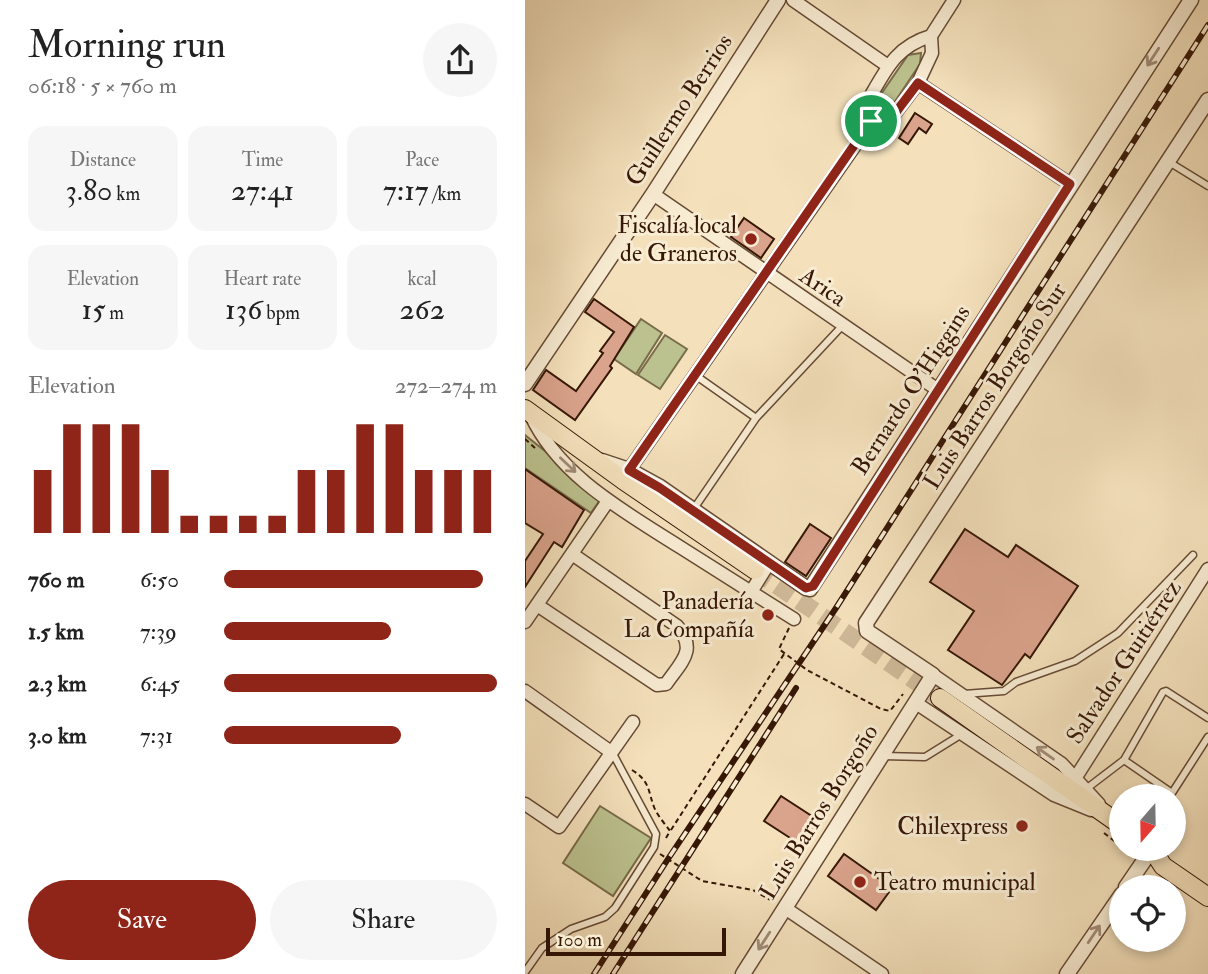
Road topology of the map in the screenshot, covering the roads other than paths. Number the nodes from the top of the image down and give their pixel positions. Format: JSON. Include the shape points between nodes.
{"nodes":[{"id":1,"x":778,"y":0,"type":"edge"},
{"id":2,"x":793,"y":0,"type":"edge"},
{"id":3,"x":954,"y":0,"type":"edge"},
{"id":4,"x":1191,"y":0,"type":"edge"},
{"id":5,"x":931,"y":36,"type":"junction"},
{"id":6,"x":888,"y":65,"type":"junction"},
{"id":7,"x":918,"y":83,"type":"junction"},
{"id":8,"x":1208,"y":100,"type":"edge"},
{"id":9,"x":871,"y":121,"type":"junction"},
{"id":10,"x":1169,"y":162,"type":"junction"},
{"id":11,"x":1070,"y":184,"type":"junction"},
{"id":12,"x":1208,"y":186,"type":"edge"},
{"id":13,"x":653,"y":194,"type":"junction"},
{"id":14,"x":765,"y":273,"type":"junction"},
{"id":15,"x":843,"y":325,"type":"junction"},
{"id":16,"x":695,"y":375,"type":"junction"},
{"id":17,"x":525,"y":384,"type":"edge"},
{"id":18,"x":938,"y":390,"type":"junction"},
{"id":19,"x":527,"y":410,"type":"edge"},
{"id":20,"x":756,"y":418,"type":"junction"},
{"id":21,"x":591,"y":457,"type":"junction"},
{"id":22,"x":629,"y":470,"type":"junction"},
{"id":23,"x":608,"y":501,"type":"junction"},
{"id":24,"x":693,"y":510,"type":"junction"},
{"id":25,"x":572,"y":554,"type":"junction"},
{"id":26,"x":1193,"y":555,"type":"dead end"},
{"id":27,"x":762,"y":567,"type":"junction"},
{"id":28,"x":1208,"y":569,"type":"edge"},
{"id":29,"x":751,"y":592,"type":"junction"},
{"id":30,"x":537,"y":605,"type":"junction"},
{"id":31,"x":794,"y":619,"type":"road end"},
{"id":32,"x":525,"y":622,"type":"edge"},
{"id":33,"x":933,"y":674,"type":"junction"},
{"id":34,"x":525,"y":691,"type":"edge"},
{"id":35,"x":962,"y":694,"type":"junction"},
{"id":36,"x":940,"y":698,"type":"tunnel mouth"},
{"id":37,"x":916,"y":702,"type":"junction"},
{"id":38,"x":1208,"y":718,"type":"edge"},
{"id":39,"x":633,"y":722,"type":"dead end"},
{"id":40,"x":962,"y":734,"type":"junction"},
{"id":41,"x":1208,"y":737,"type":"edge"},
{"id":42,"x":611,"y":752,"type":"junction"},
{"id":43,"x":881,"y":756,"type":"junction"},
{"id":44,"x":1124,"y":760,"type":"junction"},
{"id":45,"x":1076,"y":777,"type":"junction"},
{"id":46,"x":1086,"y":789,"type":"junction"},
{"id":47,"x":525,"y":804,"type":"edge"},
{"id":48,"x":1109,"y":814,"type":"edge"},
{"id":49,"x":1109,"y":817,"type":"edge"},
{"id":50,"x":1109,"y":819,"type":"edge"},
{"id":51,"x":1160,"y":861,"type":"edge"},
{"id":52,"x":1176,"y":861,"type":"edge"},
{"id":53,"x":1208,"y":883,"type":"edge"},
{"id":54,"x":1208,"y":897,"type":"edge"},
{"id":55,"x":785,"y":908,"type":"junction"},
{"id":56,"x":1109,"y":913,"type":"edge"},
{"id":57,"x":525,"y":972,"type":"edge"},
{"id":58,"x":743,"y":974,"type":"edge"},
{"id":59,"x":882,"y":974,"type":"edge"},
{"id":60,"x":1067,"y":974,"type":"edge"}],
"edges":[{"from":1,"to":13,"type":"street","name":"Guillermo Berrios"},
{"from":2,"to":6,"type":"street"},
{"from":3,"to":5,"type":"street"},
{"from":4,"to":11,"type":"street","name":"Bernardo O'Higgins","one_way":true},
{"from":5,"to":6,"type":"street","via":[[911,42]]},
{"from":5,"to":7,"type":"street","via":[[932,53]]},
{"from":6,"to":9,"type":"street","via":[[866,104]]},
{"from":7,"to":9,"type":"street","via":[[890,120]]},
{"from":7,"to":11,"type":"street"},
{"from":8,"to":10,"type":"street","name":"Luis Barros Borgoño Sur"},
{"from":9,"to":14,"type":"street"},
{"from":10,"to":12,"type":"lane"},
{"from":10,"to":33,"type":"street","name":"Luis Barros Borgoño Sur","via":[[866,624],[867,631]]},
{"from":11,"to":18,"type":"street","name":"Bernardo O'Higgins"},
{"from":13,"to":14,"type":"street","name":"Arica"},
{"from":13,"to":17,"type":"street","name":"Guillermo Berrios"},
{"from":14,"to":15,"type":"street","name":"Arica"},
{"from":14,"to":16,"type":"street"},
{"from":15,"to":18,"type":"street","name":"Arica"},
{"from":15,"to":20,"type":"lane"},
{"from":16,"to":20,"type":"lane"},
{"from":16,"to":22,"type":"street"},
{"from":18,"to":27,"type":"street","name":"Bernardo O'Higgins","via":[[813,586],[806,588]]},
{"from":19,"to":21,"type":"main road"},
{"from":19,"to":23,"type":"street","one_way":true,"via":[[540,436]]},
{"from":20,"to":24,"type":"lane"},
{"from":21,"to":22,"type":"street","name":"Bernardo O'Higgins"},
{"from":21,"to":27,"type":"main road"},
{"from":22,"to":24,"type":"street","name":"Bernardo O'Higgins"},
{"from":23,"to":25,"type":"street"},
{"from":23,"to":29,"type":"street"},
{"from":24,"to":27,"type":"street","name":"Bernardo O'Higgins"},
{"from":25,"to":30,"type":"street"},
{"from":25,"to":30,"type":"street","via":[[677,626],[687,638],[686,656],[666,684],[657,685]]},
{"from":26,"to":35,"type":"lane","via":[[1118,633],[1075,661],[1016,682],[1004,691]]},
{"from":27,"to":29,"type":"street"},
{"from":28,"to":45,"type":"street","name":"Salvador Guitiérrez"},
{"from":29,"to":31,"type":"street"},
{"from":30,"to":32,"type":"street"},
{"from":33,"to":35,"type":"street"},
{"from":33,"to":37,"type":"street","name":"Luis Barros Borgoño"},
{"from":34,"to":42,"type":"street"},
{"from":45,"to":35,"type":"street","one_way":true},
{"from":36,"to":49,"type":"main road"},
{"from":37,"to":40,"type":"street"},
{"from":37,"to":43,"type":"street","name":"Luis Barros Borgoño"},
{"from":38,"to":44,"type":"lane","via":[[1163,692]]},
{"from":39,"to":42,"type":"street"},
{"from":40,"to":43,"type":"lane","via":[[925,757]]},
{"from":40,"to":50,"type":"street","via":[[1054,795]]},
{"from":41,"to":44,"type":"lane","via":[[1173,793]]},
{"from":42,"to":47,"type":"street","via":[[559,827]]},
{"from":42,"to":57,"type":"lane","via":[[656,834],[654,847],[615,908],[542,948]]},
{"from":43,"to":55,"type":"street","name":"Luis Barros Borgoño"},
{"from":44,"to":46,"type":"lane"},
{"from":45,"to":46,"type":"street"},
{"from":46,"to":48,"type":"street"},
{"from":51,"to":54,"type":"main road"},
{"from":52,"to":53,"type":"main road"},
{"from":55,"to":58,"type":"street","name":"Luis Barros Borgoño","one_way":true},
{"from":55,"to":59,"type":"street"},
{"from":60,"to":56,"type":"street","one_way":true}]}
